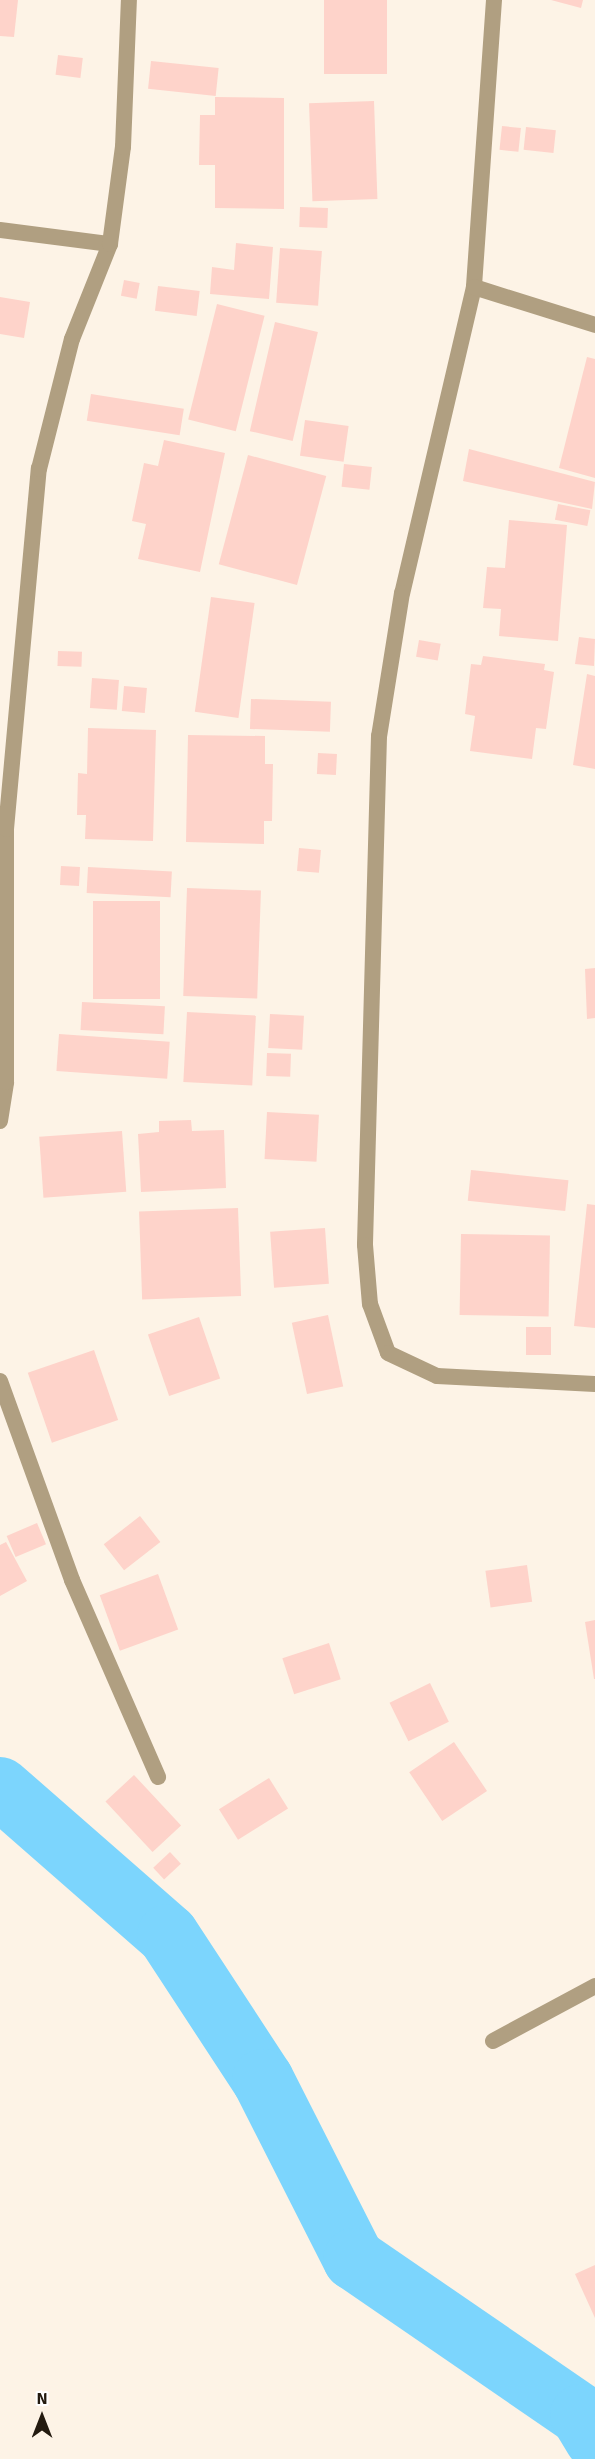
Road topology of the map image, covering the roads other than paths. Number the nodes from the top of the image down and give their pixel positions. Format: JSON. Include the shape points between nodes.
{"nodes":[{"id":1,"x":129,"y":0,"type":"edge"},
{"id":2,"x":494,"y":0,"type":"edge"},
{"id":3,"x":0,"y":230,"type":"edge"},
{"id":4,"x":110,"y":244,"type":"junction"},
{"id":5,"x":474,"y":287,"type":"junction"},
{"id":6,"x":595,"y":325,"type":"edge"},
{"id":7,"x":0,"y":1121,"type":"edge"},
{"id":8,"x":0,"y":1381,"type":"edge"},
{"id":9,"x":595,"y":1383,"type":"edge"},
{"id":10,"x":158,"y":1777,"type":"dead end"},
{"id":11,"x":595,"y":1986,"type":"edge"},
{"id":12,"x":493,"y":2041,"type":"dead end"}],
"edges":[{"from":1,"to":4,"type":"street","via":[[123,147]]},
{"from":2,"to":5,"type":"street"},
{"from":3,"to":4,"type":"street"},
{"from":4,"to":7,"type":"street","via":[[72,339],[39,469],[6,829],[6,1082]]},
{"from":5,"to":6,"type":"street"},
{"from":5,"to":9,"type":"street","via":[[402,593],[379,736],[365,1234],[370,1304],[388,1353],[437,1376]]},
{"from":8,"to":10,"type":"street","via":[[72,1580]]},
{"from":11,"to":12,"type":"street"}]}
